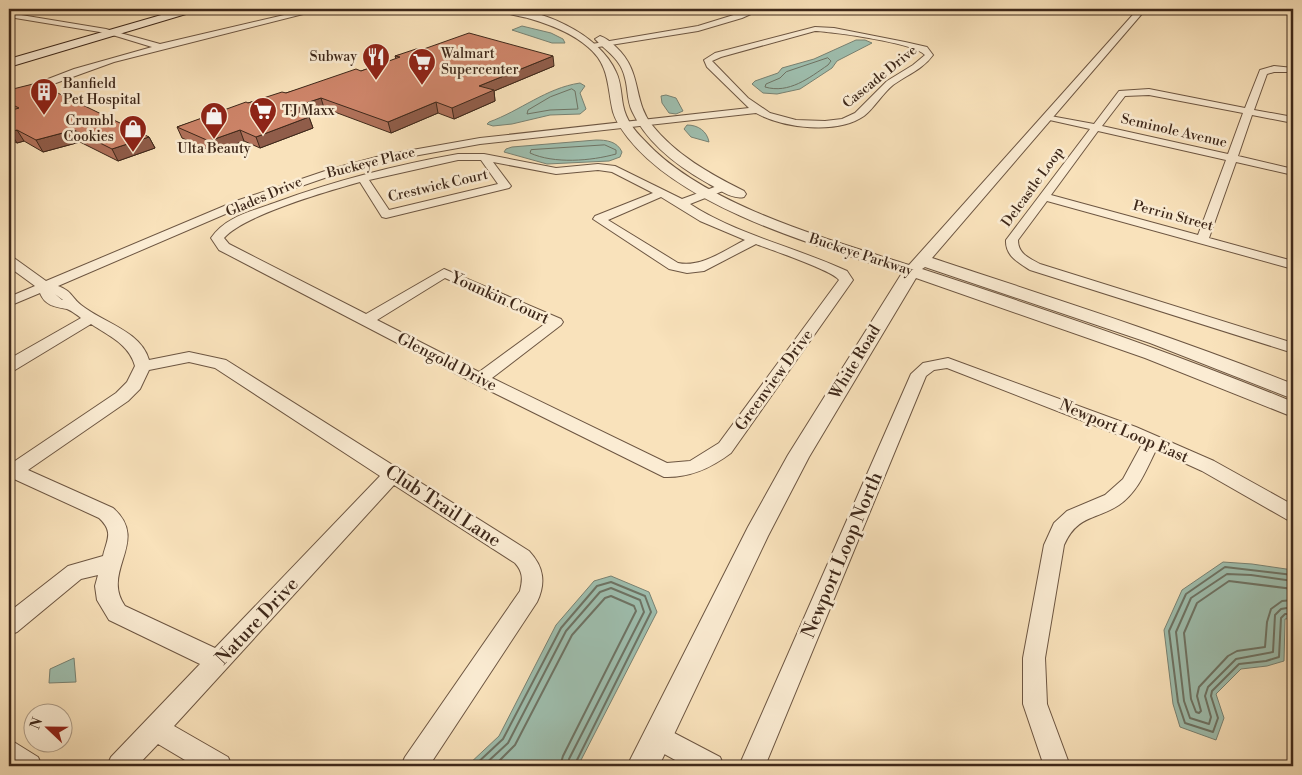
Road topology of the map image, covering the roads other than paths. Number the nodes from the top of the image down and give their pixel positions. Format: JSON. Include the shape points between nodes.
{"nodes":[{"id":1,"x":169,"y":9,"type":"edge"},
{"id":2,"x":178,"y":9,"type":"edge"},
{"id":3,"x":192,"y":9,"type":"edge"},
{"id":4,"x":320,"y":9,"type":"edge"},
{"id":5,"x":503,"y":9,"type":"edge"},
{"id":6,"x":526,"y":9,"type":"edge"},
{"id":7,"x":759,"y":9,"type":"edge"},
{"id":8,"x":1142,"y":9,"type":"edge"},
{"id":9,"x":9,"y":15,"type":"edge"},
{"id":10,"x":99,"y":29,"type":"junction"},
{"id":11,"x":112,"y":32,"type":"junction"},
{"id":12,"x":607,"y":44,"type":"junction"},
{"id":13,"x":592,"y":46,"type":"junction"},
{"id":14,"x":163,"y":48,"type":"junction"},
{"id":15,"x":37,"y":54,"type":"junction"},
{"id":16,"x":9,"y":57,"type":"edge"},
{"id":17,"x":9,"y":63,"type":"edge"},
{"id":18,"x":1293,"y":70,"type":"edge"},
{"id":19,"x":9,"y":97,"type":"edge"},
{"id":20,"x":755,"y":110,"type":"junction"},
{"id":21,"x":1248,"y":111,"type":"junction"},
{"id":22,"x":1048,"y":117,"type":"junction"},
{"id":23,"x":1293,"y":120,"type":"edge"},
{"id":24,"x":645,"y":122,"type":"junction"},
{"id":25,"x":624,"y":124,"type":"junction"},
{"id":26,"x":1095,"y":127,"type":"junction"},
{"id":27,"x":436,"y":147,"type":"junction"},
{"id":28,"x":484,"y":157,"type":"junction"},
{"id":29,"x":1232,"y":158,"type":"junction"},
{"id":30,"x":442,"y":160,"type":"junction"},
{"id":31,"x":1293,"y":172,"type":"edge"},
{"id":32,"x":362,"y":177,"type":"junction"},
{"id":33,"x":724,"y":186,"type":"junction"},
{"id":34,"x":662,"y":193,"type":"junction"},
{"id":35,"x":707,"y":193,"type":"junction"},
{"id":36,"x":1044,"y":197,"type":"junction"},
{"id":37,"x":681,"y":203,"type":"junction"},
{"id":38,"x":217,"y":238,"type":"joint"},
{"id":39,"x":755,"y":240,"type":"junction"},
{"id":40,"x":1202,"y":240,"type":"junction"},
{"id":41,"x":9,"y":261,"type":"edge"},
{"id":42,"x":1293,"y":265,"type":"edge"},
{"id":43,"x":917,"y":266,"type":"junction"},
{"id":44,"x":46,"y":286,"type":"junction"},
{"id":45,"x":9,"y":302,"type":"edge"},
{"id":46,"x":90,"y":319,"type":"junction"},
{"id":47,"x":366,"y":320,"type":"junction"},
{"id":48,"x":1293,"y":348,"type":"edge"},
{"id":49,"x":948,"y":364,"type":"joint"},
{"id":50,"x":9,"y":366,"type":"edge"},
{"id":51,"x":143,"y":366,"type":"junction"},
{"id":52,"x":480,"y":379,"type":"junction"},
{"id":53,"x":1293,"y":392,"type":"edge"},
{"id":54,"x":1293,"y":410,"type":"edge"},
{"id":55,"x":1152,"y":441,"type":"junction"},
{"id":56,"x":685,"y":470,"type":"joint"},
{"id":57,"x":11,"y":472,"type":"edge"},
{"id":58,"x":393,"y":474,"type":"junction"},
{"id":59,"x":1293,"y":514,"type":"edge"},
{"id":60,"x":112,"y":563,"type":"junction"},
{"id":61,"x":9,"y":625,"type":"edge"},
{"id":62,"x":219,"y":662,"type":"junction"},
{"id":63,"x":156,"y":728,"type":"junction"},
{"id":64,"x":657,"y":736,"type":"junction"},
{"id":65,"x":9,"y":752,"type":"edge"},
{"id":66,"x":29,"y":766,"type":"edge"},
{"id":67,"x":120,"y":766,"type":"edge"},
{"id":68,"x":219,"y":766,"type":"edge"},
{"id":69,"x":414,"y":766,"type":"edge"},
{"id":70,"x":643,"y":766,"type":"edge"},
{"id":71,"x":711,"y":766,"type":"edge"},
{"id":72,"x":752,"y":766,"type":"edge"},
{"id":73,"x":1057,"y":766,"type":"edge"}],
"edges":[{"from":1,"to":10,"type":"main road"},
{"from":2,"to":11,"type":"main road"},
{"from":3,"to":11,"type":"main road"},
{"from":4,"to":14,"type":"street"},
{"from":5,"to":13,"type":"street","name":"Buckeye Parkway","via":[[552,23],[578,35]]},
{"from":6,"to":12,"type":"street","name":"Buckeye Parkway","via":[[576,25]]},
{"from":7,"to":12,"type":"street","via":[[690,30]]},
{"from":8,"to":22,"type":"street","name":"White Road"},
{"from":9,"to":10,"type":"street"},
{"from":10,"to":11,"type":"street"},
{"from":10,"to":15,"type":"main road"},
{"from":10,"to":16,"type":"main road"},
{"from":11,"to":14,"type":"street"},
{"from":11,"to":15,"type":"main road"},
{"from":12,"to":13,"type":"street"},
{"from":12,"to":24,"type":"street","name":"Buckeye Parkway","via":[[630,72],[634,101]]},
{"from":13,"to":25,"type":"street","name":"Buckeye Parkway","via":[[607,62],[612,73],[616,102]]},
{"from":14,"to":19,"type":"street","via":[[80,70]]},
{"from":15,"to":17,"type":"main road"},
{"from":18,"to":21,"type":"street","via":[[1263,72]]},
{"from":20,"to":20,"type":"street","name":"Cascade Drive","via":[[774,119],[804,124],[854,118],[887,86],[929,56],[925,50],[904,44],[815,29],[708,60]]},
{"from":20,"to":24,"type":"street","name":"Buckeye Place"},
{"from":21,"to":23,"type":"street","name":"Delcastle Loop"},
{"from":21,"to":26,"type":"street","name":"Delcastle Loop","via":[[1156,93],[1129,91],[1120,94]]},
{"from":21,"to":29,"type":"street"},
{"from":22,"to":26,"type":"street","name":"Seminole Avenue"},
{"from":22,"to":43,"type":"street","name":"White Road"},
{"from":24,"to":25,"type":"street","name":"Buckeye Place"},
{"from":24,"to":33,"type":"street","name":"Buckeye Parkway","via":[[676,155]]},
{"from":25,"to":27,"type":"street","name":"Buckeye Place"},
{"from":25,"to":35,"type":"street","name":"Buckeye Parkway","via":[[662,163]]},
{"from":26,"to":29,"type":"street","name":"Seminole Avenue"},
{"from":26,"to":36,"type":"street","name":"Delcastle Loop"},
{"from":27,"to":30,"type":"street"},
{"from":27,"to":44,"type":"street","name":"Buckeye Place","via":[[354,166],[261,195]]},
{"from":28,"to":30,"type":"street","name":"Glades Drive"},
{"from":28,"to":32,"type":"street","name":"Crestwick Court","via":[[505,186],[386,214]]},
{"from":28,"to":34,"type":"street","name":"Glades Drive","via":[[556,171],[610,168]]},
{"from":29,"to":31,"type":"street","name":"Seminole Avenue"},
{"from":29,"to":40,"type":"street"},
{"from":30,"to":32,"type":"street","name":"Glades Drive"},
{"from":32,"to":38,"type":"street","name":"Glades Drive","via":[[247,217],[224,230]]},
{"from":33,"to":35,"type":"street"},
{"from":33,"to":43,"type":"street","name":"Buckeye Parkway"},
{"from":34,"to":37,"type":"street"},
{"from":34,"to":39,"type":"street","via":[[599,219],[674,266],[686,269],[699,268]]},
{"from":35,"to":37,"type":"street"},
{"from":35,"to":43,"type":"street","name":"Buckeye Parkway","via":[[794,232]]},
{"from":36,"to":40,"type":"street","name":"Perrin Street"},
{"from":36,"to":48,"type":"street","name":"Delcastle Loop","via":[[1012,240],[1012,248],[1027,262]]},
{"from":37,"to":39,"type":"street","via":[[704,218]]},
{"from":38,"to":47,"type":"street","name":"Glengold Drive","via":[[224,247]]},
{"from":39,"to":56,"type":"street","name":"Greenview Drive","via":[[842,274],[846,280],[725,448],[706,463]]},
{"from":40,"to":42,"type":"street","name":"Perrin Street"},
{"from":41,"to":44,"type":"street"},
{"from":43,"to":53,"type":"street","name":"Buckeye Parkway","via":[[1173,344]]},
{"from":43,"to":54,"type":"street","name":"Buckeye Parkway","via":[[1182,363]]},
{"from":43,"to":64,"type":"street","name":"White Road","via":[[799,454]]},
{"from":44,"to":45,"type":"street","name":"Buckeye Place"},
{"from":44,"to":46,"type":"street","via":[[48,296],[58,304],[73,306]]},
{"from":46,"to":50,"type":"street"},
{"from":46,"to":51,"type":"street","via":[[132,344]]},
{"from":47,"to":52,"type":"street","name":"Glengold Drive"},
{"from":47,"to":52,"type":"street","name":"Younkin Court","via":[[444,273],[556,322]]},
{"from":49,"to":55,"type":"street","name":"Newport Loop East"},
{"from":49,"to":72,"type":"street","name":"Newport Loop North","via":[[933,365],[919,374]]},
{"from":51,"to":57,"type":"street","via":[[134,385],[122,397]]},
{"from":51,"to":58,"type":"street","name":"Club Trail Lane","via":[[189,358],[220,364]]},
{"from":52,"to":56,"type":"street","name":"Glengold Drive","via":[[664,470]]},
{"from":55,"to":59,"type":"street","name":"Newport Loop East","via":[[1208,466]]},
{"from":55,"to":73,"type":"street","via":[[1130,484],[1112,500],[1074,516],[1061,529],[1054,545],[1034,658],[1035,704]]},
{"from":57,"to":60,"type":"street","via":[[106,513],[116,522],[119,533]]},
{"from":58,"to":62,"type":"street","name":"Nature Drive"},
{"from":58,"to":69,"type":"street","name":"Club Trail Lane","via":[[522,557],[533,573],[529,595]]},
{"from":60,"to":61,"type":"street","via":[[75,572]]},
{"from":60,"to":62,"type":"street","via":[[106,586],[108,600],[118,613]]},
{"from":62,"to":63,"type":"street","name":"Nature Drive"},
{"from":63,"to":67,"type":"street","name":"Nature Drive"},
{"from":63,"to":68,"type":"street"},
{"from":64,"to":70,"type":"street","name":"White Road"},
{"from":64,"to":71,"type":"street"},
{"from":65,"to":66,"type":"street"}]}
